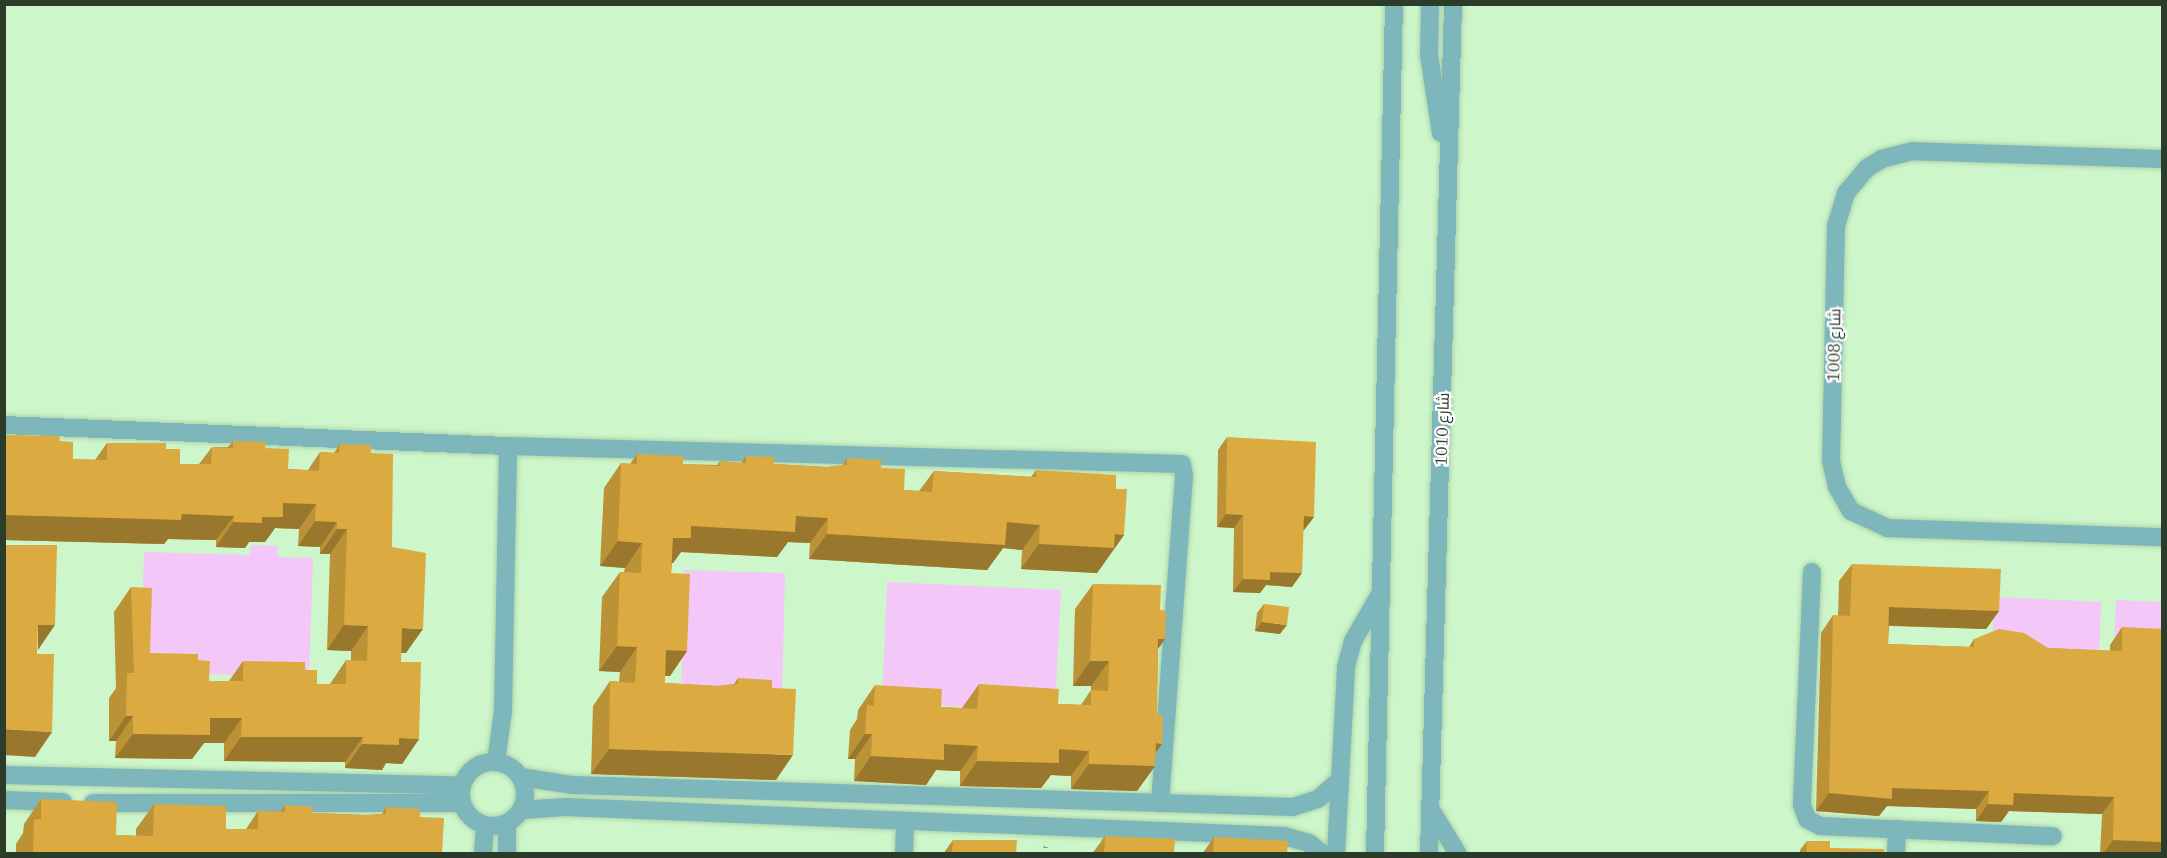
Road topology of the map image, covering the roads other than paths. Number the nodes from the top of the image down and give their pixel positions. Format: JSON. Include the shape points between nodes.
{"nodes":[{"id":1,"x":1394,"y":4,"type":"edge"},
{"id":2,"x":1430,"y":4,"type":"edge"},
{"id":3,"x":1453,"y":4,"type":"edge"},
{"id":4,"x":2163,"y":159,"type":"edge"},
{"id":5,"x":1448,"y":179,"type":"junction"},
{"id":6,"x":4,"y":425,"type":"edge"},
{"id":7,"x":508,"y":446,"type":"junction"},
{"id":8,"x":2163,"y":537,"type":"edge"},
{"id":9,"x":1812,"y":572,"type":"dead end"},
{"id":10,"x":1380,"y":594,"type":"junction"},
{"id":11,"x":496,"y":762,"type":"junction"},
{"id":12,"x":4,"y":775,"type":"edge"},
{"id":13,"x":521,"y":777,"type":"junction"},
{"id":14,"x":1339,"y":781,"type":"junction"},
{"id":15,"x":462,"y":794,"type":"junction"},
{"id":16,"x":4,"y":800,"type":"edge"},
{"id":17,"x":1160,"y":803,"type":"junction"},
{"id":18,"x":1279,"y":807,"type":"junction"},
{"id":19,"x":522,"y":810,"type":"junction"},
{"id":20,"x":1431,"y":810,"type":"junction"},
{"id":21,"x":905,"y":821,"type":"junction"},
{"id":22,"x":507,"y":823,"type":"junction"},
{"id":23,"x":485,"y":825,"type":"junction"},
{"id":24,"x":1897,"y":830,"type":"junction"},
{"id":25,"x":1274,"y":836,"type":"junction"},
{"id":26,"x":2053,"y":836,"type":"dead end"},
{"id":27,"x":483,"y":854,"type":"edge"},
{"id":28,"x":507,"y":854,"type":"edge"},
{"id":29,"x":904,"y":854,"type":"edge"},
{"id":30,"x":1323,"y":854,"type":"edge"},
{"id":31,"x":1336,"y":854,"type":"edge"},
{"id":32,"x":1375,"y":854,"type":"edge"},
{"id":33,"x":1429,"y":854,"type":"edge"},
{"id":34,"x":1458,"y":854,"type":"edge"},
{"id":35,"x":1896,"y":854,"type":"edge"}],
"edges":[{"from":1,"to":10,"type":"street"},
{"from":2,"to":5,"type":"street","via":[[1429,55]]},
{"from":3,"to":5,"type":"street","name":"شارع 1010"},
{"from":4,"to":8,"type":"street","name":"شارع 1008","via":[[1913,151],[1897,153],[1868,168],[1846,193],[1836,225],[1831,461],[1837,487],[1851,511],[1887,528]]},
{"from":5,"to":20,"type":"street","name":"شارع 1010"},
{"from":6,"to":7,"type":"street"},
{"from":7,"to":11,"type":"street","via":[[503,711]]},
{"from":7,"to":17,"type":"street","via":[[1182,464]]},
{"from":9,"to":24,"type":"street","via":[[1803,812],[1820,826]]},
{"from":10,"to":14,"type":"street","via":[[1353,641],[1346,667]]},
{"from":10,"to":32,"type":"street"},
{"from":11,"to":13,"type":"street"},
{"from":11,"to":15,"type":"street","via":[[479,765]]},
{"from":12,"to":15,"type":"street"},
{"from":13,"to":17,"type":"street","via":[[572,786]]},
{"from":13,"to":19,"type":"street","via":[[525,788]]},
{"from":14,"to":18,"type":"street","via":[[1306,805]]},
{"from":14,"to":31,"type":"street"},
{"from":15,"to":16,"type":"street"},
{"from":15,"to":23,"type":"street","via":[[471,817]]},
{"from":17,"to":18,"type":"street"},
{"from":18,"to":25,"type":"street","via":[[1286,823]]},
{"from":19,"to":21,"type":"street","via":[[558,807]]},
{"from":19,"to":22,"type":"street"},
{"from":20,"to":33,"type":"street","name":"شارع 1010"},
{"from":20,"to":34,"type":"street"},
{"from":21,"to":25,"type":"street"},
{"from":21,"to":29,"type":"street"},
{"from":22,"to":23,"type":"street"},
{"from":22,"to":28,"type":"street"},
{"from":23,"to":27,"type":"street"},
{"from":24,"to":26,"type":"street"},
{"from":24,"to":35,"type":"street"},
{"from":25,"to":30,"type":"street","via":[[1297,838]]}]}
